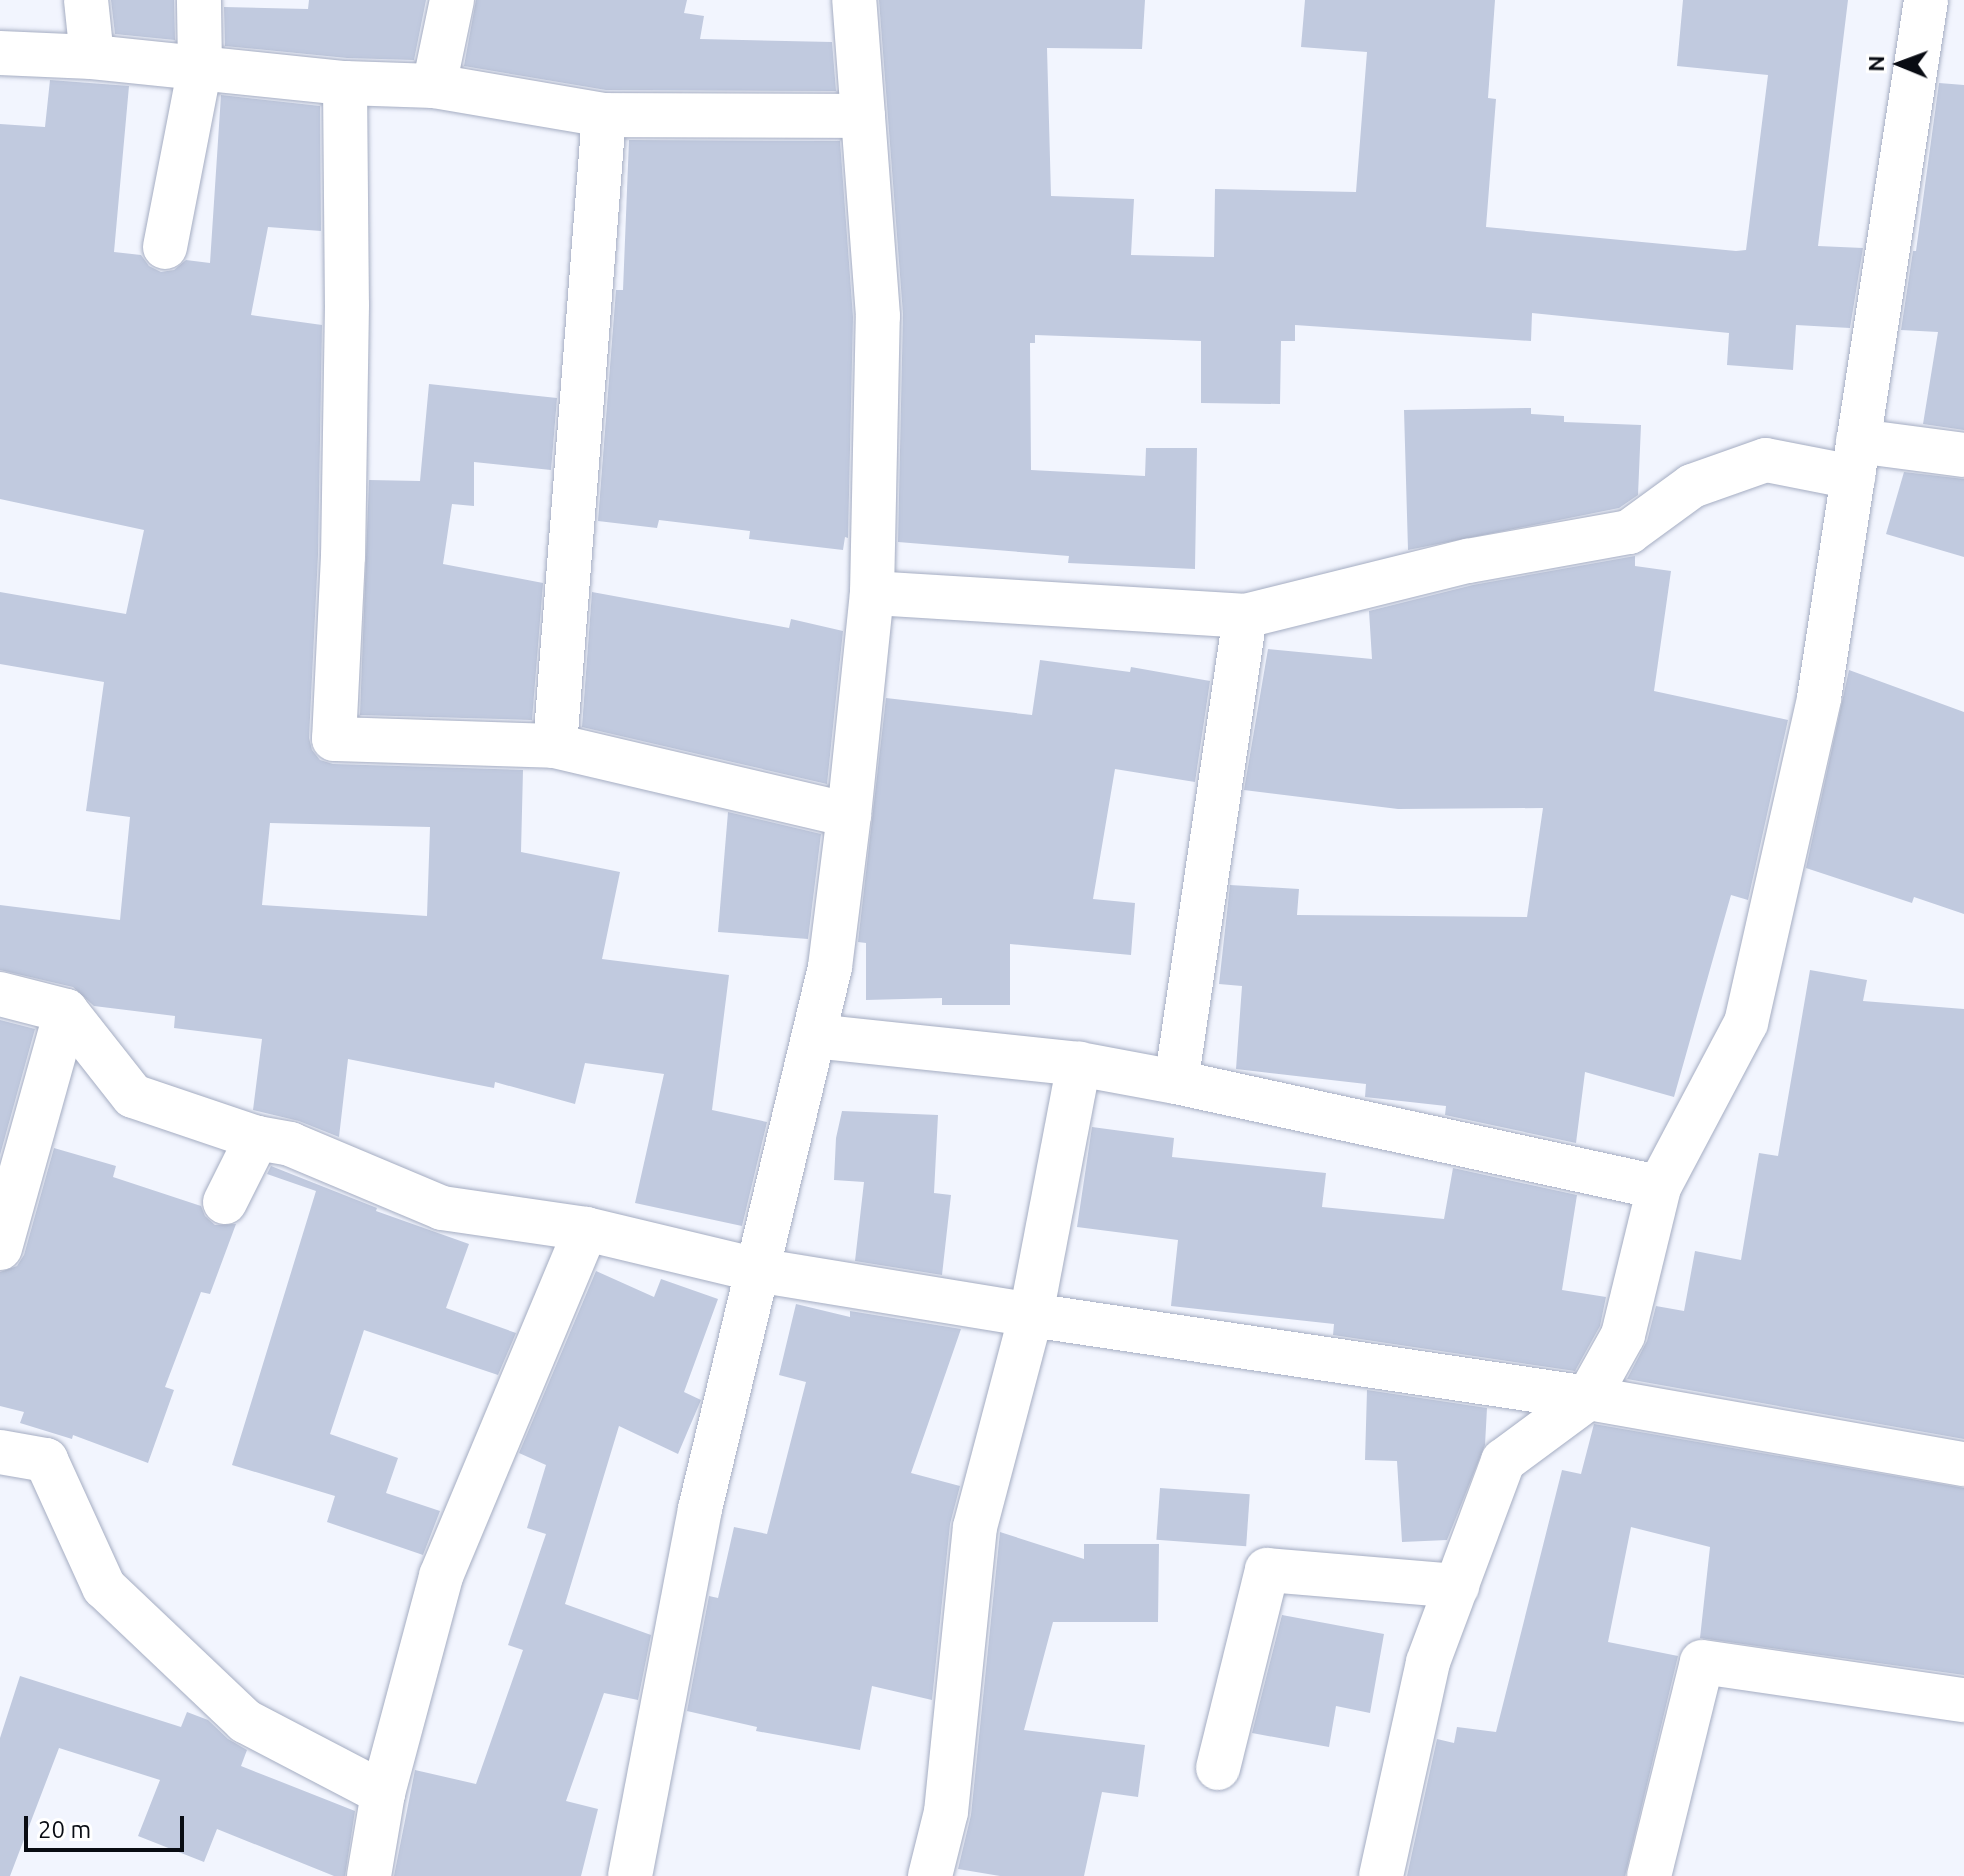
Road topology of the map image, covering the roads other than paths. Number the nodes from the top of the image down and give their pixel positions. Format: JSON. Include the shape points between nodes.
{"nodes":[{"id":1,"x":86,"y":0,"type":"edge"},
{"id":2,"x":199,"y":0,"type":"edge"},
{"id":3,"x":452,"y":0,"type":"edge"},
{"id":4,"x":854,"y":0,"type":"edge"},
{"id":5,"x":1926,"y":0,"type":"edge"},
{"id":6,"x":0,"y":53,"type":"edge"},
{"id":7,"x":92,"y":57,"type":"junction"},
{"id":8,"x":200,"y":67,"type":"junction"},
{"id":9,"x":345,"y":83,"type":"junction"},
{"id":10,"x":434,"y":86,"type":"junction"},
{"id":11,"x":604,"y":115,"type":"junction"},
{"id":12,"x":863,"y":116,"type":"junction"},
{"id":13,"x":165,"y":247,"type":"dead end"},
{"id":14,"x":1964,"y":455,"type":"edge"},
{"id":15,"x":1855,"y":459,"type":"junction"},
{"id":16,"x":872,"y":593,"type":"junction"},
{"id":17,"x":1245,"y":616,"type":"junction"},
{"id":18,"x":555,"y":746,"type":"junction"},
{"id":19,"x":849,"y":815,"type":"junction"},
{"id":20,"x":0,"y":994,"type":"edge"},
{"id":21,"x":66,"y":1011,"type":"junction"},
{"id":22,"x":814,"y":1036,"type":"junction"},
{"id":23,"x":1079,"y":1064,"type":"junction"},
{"id":24,"x":1176,"y":1082,"type":"junction"},
{"id":25,"x":257,"y":1138,"type":"junction"},
{"id":26,"x":1659,"y":1187,"type":"junction"},
{"id":27,"x":225,"y":1202,"type":"dead end"},
{"id":28,"x":586,"y":1229,"type":"junction"},
{"id":29,"x":0,"y":1248,"type":"edge"},
{"id":30,"x":757,"y":1270,"type":"junction"},
{"id":31,"x":1031,"y":1315,"type":"junction"},
{"id":32,"x":1588,"y":1398,"type":"junction"},
{"id":33,"x":0,"y":1452,"type":"edge"},
{"id":34,"x":1964,"y":1464,"type":"edge"},
{"id":35,"x":1457,"y":1586,"type":"junction"},
{"id":36,"x":1964,"y":1700,"type":"edge"},
{"id":37,"x":1218,"y":1768,"type":"dead end"},
{"id":38,"x":383,"y":1793,"type":"junction"},
{"id":39,"x":369,"y":1876,"type":"edge"},
{"id":40,"x":630,"y":1876,"type":"edge"},
{"id":41,"x":930,"y":1876,"type":"edge"},
{"id":42,"x":1381,"y":1876,"type":"edge"},
{"id":43,"x":1649,"y":1876,"type":"edge"}],
"edges":[{"from":1,"to":7,"type":"street"},
{"from":2,"to":8,"type":"street"},
{"from":3,"to":10,"type":"street"},
{"from":4,"to":12,"type":"street"},
{"from":5,"to":15,"type":"street"},
{"from":6,"to":7,"type":"street"},
{"from":7,"to":8,"type":"street"},
{"from":8,"to":9,"type":"street"},
{"from":8,"to":13,"type":"street"},
{"from":9,"to":10,"type":"street"},
{"from":9,"to":18,"type":"street","via":[[343,556],[334,739]]},
{"from":10,"to":11,"type":"street"},
{"from":11,"to":12,"type":"street"},
{"from":11,"to":18,"type":"street"},
{"from":12,"to":16,"type":"street","via":[[878,316]]},
{"from":14,"to":15,"type":"street"},
{"from":15,"to":17,"type":"street","via":[[1766,460],[1692,486],[1629,532],[1468,561]]},
{"from":15,"to":26,"type":"street","via":[[1819,698],[1746,1023]]},
{"from":16,"to":17,"type":"street"},
{"from":16,"to":19,"type":"street"},
{"from":17,"to":24,"type":"street"},
{"from":18,"to":19,"type":"street"},
{"from":19,"to":22,"type":"street","via":[[830,967]]},
{"from":20,"to":21,"type":"street"},
{"from":21,"to":25,"type":"street","via":[[133,1096]]},
{"from":21,"to":29,"type":"street"},
{"from":22,"to":23,"type":"street"},
{"from":22,"to":30,"type":"street"},
{"from":23,"to":24,"type":"street"},
{"from":23,"to":31,"type":"street"},
{"from":24,"to":26,"type":"street"},
{"from":25,"to":27,"type":"street"},
{"from":25,"to":28,"type":"street","via":[[290,1144],[442,1208]]},
{"from":26,"to":32,"type":"street","via":[[1623,1335]]},
{"from":28,"to":30,"type":"street"},
{"from":28,"to":38,"type":"street","via":[[441,1576]]},
{"from":30,"to":31,"type":"street"},
{"from":30,"to":40,"type":"street","via":[[700,1509]]},
{"from":31,"to":32,"type":"street"},
{"from":31,"to":41,"type":"street","via":[[975,1527],[946,1812]]},
{"from":32,"to":34,"type":"street"},
{"from":32,"to":35,"type":"street","via":[[1503,1461]]},
{"from":33,"to":38,"type":"street","via":[[46,1460],[104,1587],[245,1721]]},
{"from":35,"to":37,"type":"street","via":[[1267,1570]]},
{"from":35,"to":42,"type":"street","via":[[1428,1662]]},
{"from":36,"to":43,"type":"street","via":[[1702,1662]]},
{"from":38,"to":39,"type":"street"}]}
